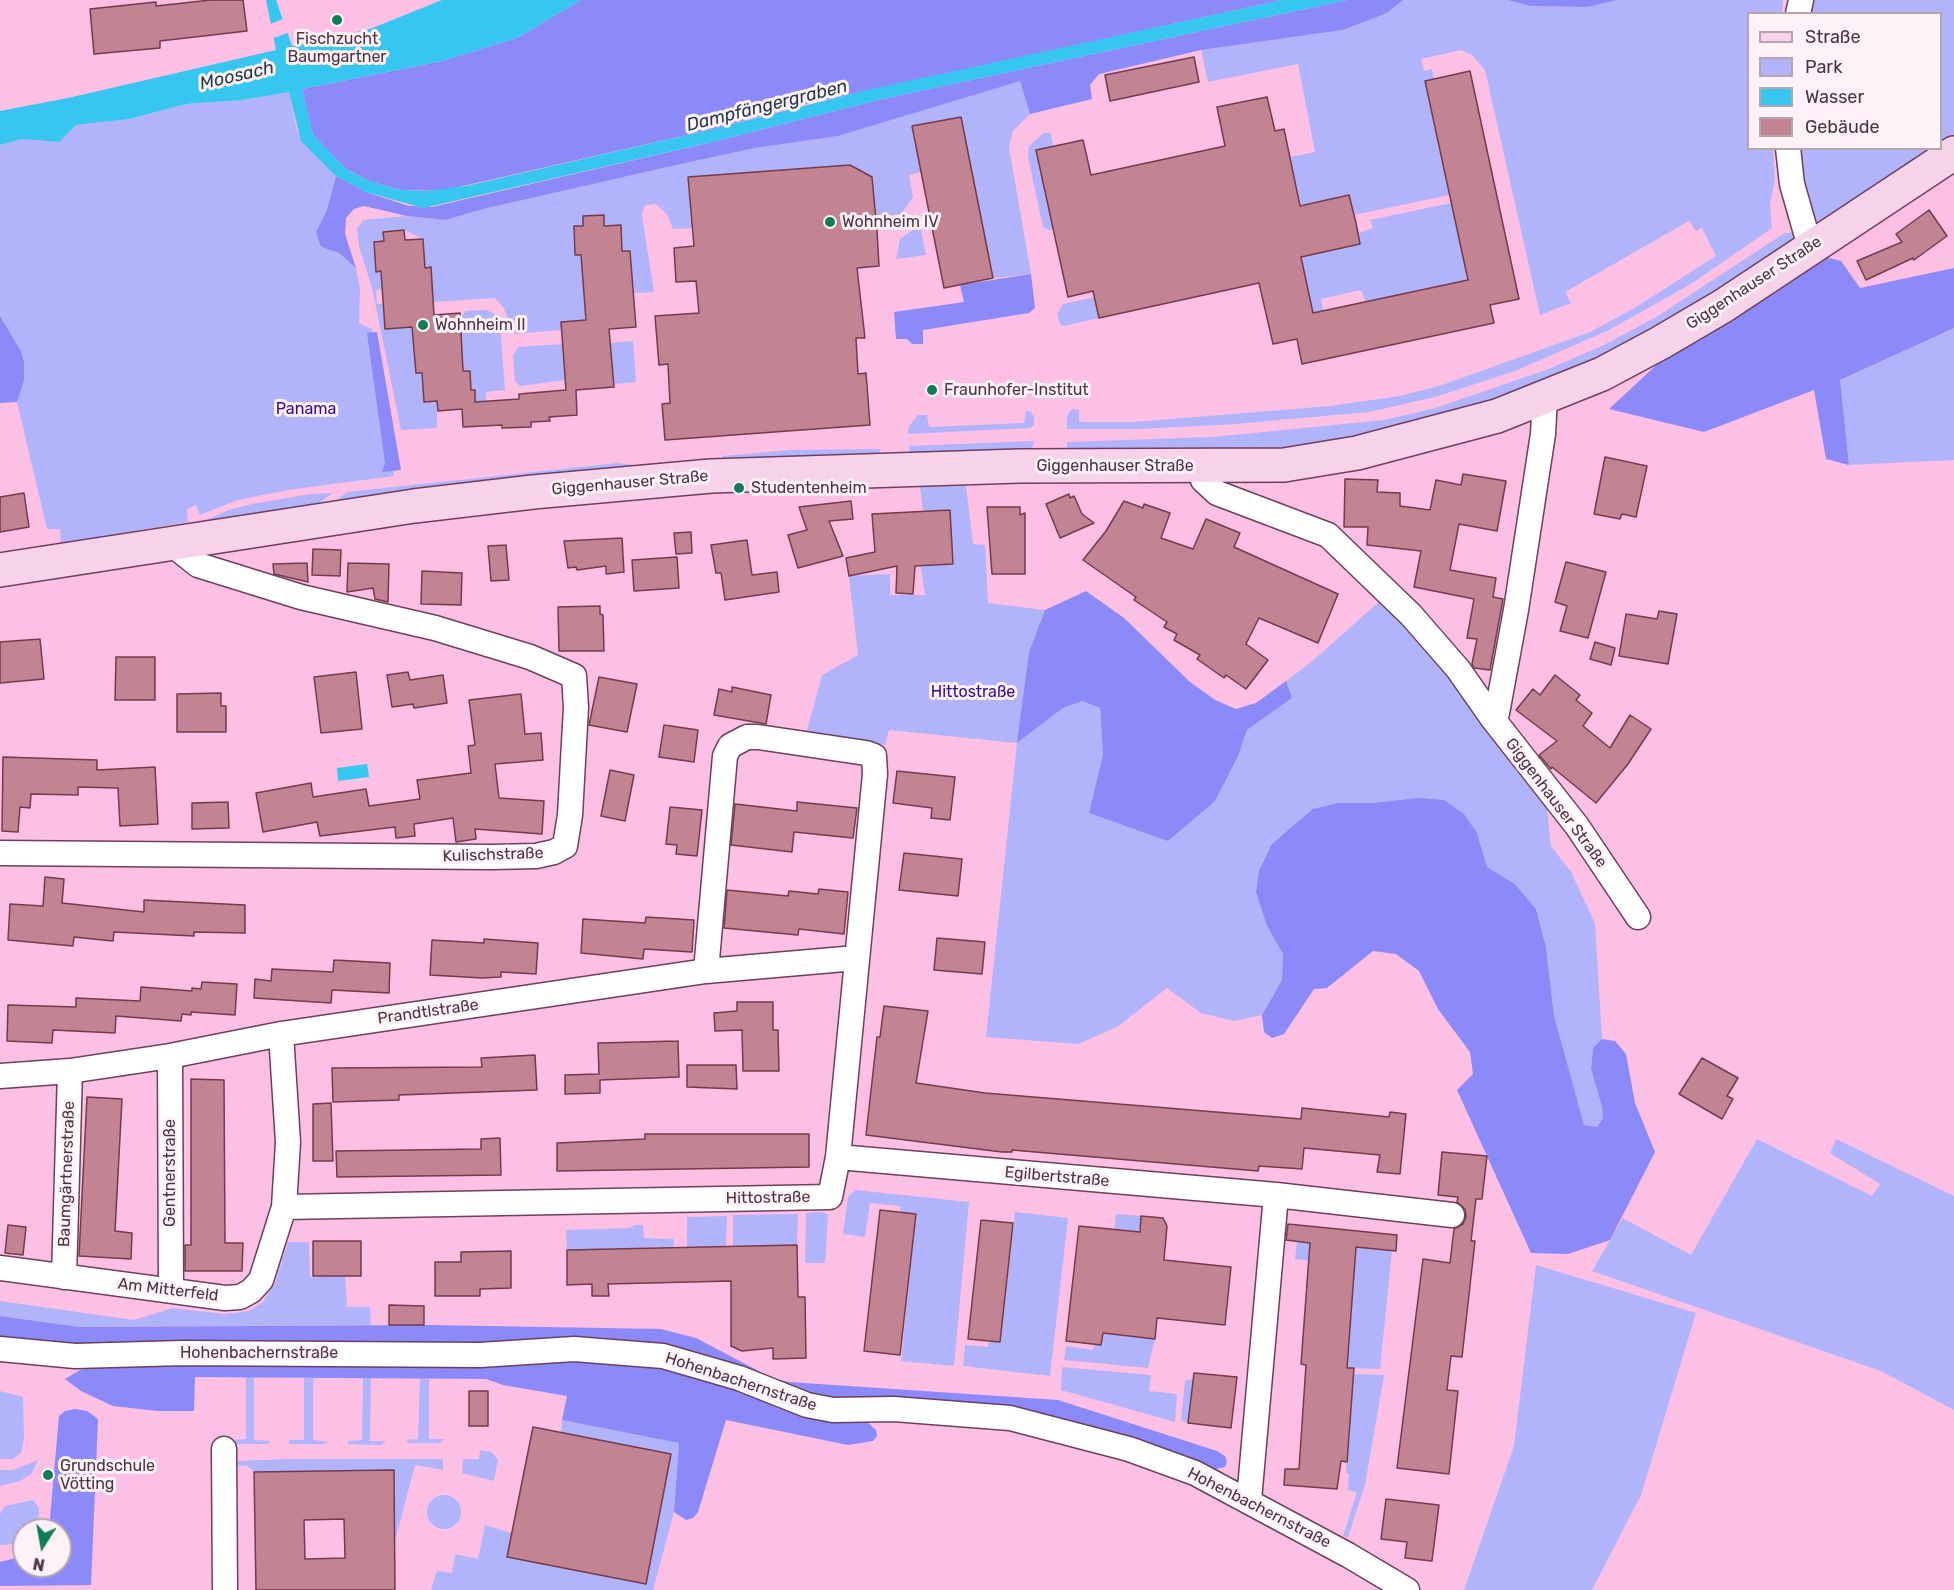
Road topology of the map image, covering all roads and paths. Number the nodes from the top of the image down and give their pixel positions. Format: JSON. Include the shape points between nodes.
{"nodes":[{"id":1,"x":1788,"y":150,"type":"edge"},
{"id":2,"x":1954,"y":153,"type":"edge"},
{"id":3,"x":1810,"y":247,"type":"junction"},
{"id":4,"x":1545,"y":398,"type":"junction"},
{"id":5,"x":1202,"y":467,"type":"junction"},
{"id":6,"x":169,"y":542,"type":"junction"},
{"id":7,"x":0,"y":570,"type":"edge"},
{"id":8,"x":1493,"y":719,"type":"junction"},
{"id":9,"x":0,"y":853,"type":"edge"},
{"id":10,"x":1638,"y":917,"type":"dead end"},
{"id":11,"x":856,"y":958,"type":"junction"},
{"id":12,"x":706,"y":972,"type":"junction"},
{"id":13,"x":281,"y":1034,"type":"junction"},
{"id":14,"x":170,"y":1056,"type":"junction"},
{"id":15,"x":70,"y":1071,"type":"junction"},
{"id":16,"x":0,"y":1076,"type":"edge"},
{"id":17,"x":837,"y":1156,"type":"junction"},
{"id":18,"x":1276,"y":1196,"type":"junction"},
{"id":19,"x":284,"y":1207,"type":"junction"},
{"id":20,"x":1452,"y":1215,"type":"dead end"},
{"id":21,"x":0,"y":1268,"type":"edge"},
{"id":22,"x":64,"y":1277,"type":"junction"},
{"id":23,"x":171,"y":1290,"type":"junction"},
{"id":24,"x":0,"y":1350,"type":"edge"},
{"id":25,"x":224,"y":1449,"type":"dead end"},
{"id":26,"x":1249,"y":1500,"type":"junction"},
{"id":27,"x":225,"y":1590,"type":"edge"},
{"id":28,"x":1407,"y":1590,"type":"edge"}],
"edges":[{"from":1,"to":3,"type":"street","via":[[1792,184]]},
{"from":2,"to":3,"type":"main road","name":"Giggenhauser Straße"},
{"from":3,"to":4,"type":"main road","name":"Giggenhauser Straße","via":[[1660,344]]},
{"from":4,"to":5,"type":"main road","name":"Giggenhauser Straße","via":[[1438,434],[1357,453],[1284,465]]},
{"from":4,"to":8,"type":"street","via":[[1516,610]]},
{"from":5,"to":6,"type":"main road","name":"Giggenhauser Straße","via":[[1019,466],[711,476],[424,504]]},
{"from":5,"to":8,"type":"street","name":"Giggenhauser Straße","via":[[1205,483],[1217,493],[1318,530],[1339,543],[1419,624],[1458,669]]},
{"from":6,"to":7,"type":"main road","name":"Giggenhauser Straße"},
{"from":6,"to":9,"type":"street","name":"Kulischstraße","via":[[198,565],[301,597],[435,628],[530,657],[574,676],[576,707],[565,846],[536,856],[492,857]]},
{"from":8,"to":10,"type":"street","name":"Giggenhauser Straße","via":[[1577,826]]},
{"from":11,"to":12,"type":"street","name":"Prandtlstraße"},
{"from":11,"to":12,"type":"street","name":"Hittostraße","via":[[874,756],[747,737],[730,746],[725,756]]},
{"from":11,"to":17,"type":"street","name":"Hittostraße"},
{"from":12,"to":13,"type":"street","name":"Prandtlstraße"},
{"from":13,"to":14,"type":"street","name":"Prandtlstraße"},
{"from":13,"to":19,"type":"street","name":"Am Mitterfeld","via":[[288,1142]]},
{"from":14,"to":15,"type":"street","name":"Prandtlstraße"},
{"from":14,"to":23,"type":"street","name":"Gentnerstraße"},
{"from":15,"to":16,"type":"street","name":"Prandtlstraße"},
{"from":15,"to":22,"type":"street","name":"Baumgärtnerstraße"},
{"from":17,"to":18,"type":"street","name":"Egilbertstraße"},
{"from":17,"to":19,"type":"street","name":"Hittostraße","via":[[830,1197]]},
{"from":18,"to":20,"type":"street","name":"Egilbertstraße"},
{"from":18,"to":26,"type":"street"},
{"from":19,"to":23,"type":"street","name":"Am Mitterfeld","via":[[261,1280],[251,1291],[225,1298]]},
{"from":21,"to":22,"type":"street","name":"Am Mitterfeld"},
{"from":22,"to":23,"type":"street","name":"Am Mitterfeld"},
{"from":24,"to":26,"type":"street","name":"Hohenbachernstraße","via":[[75,1356],[480,1354],[574,1349],[663,1356],[807,1405],[833,1410],[957,1413],[1010,1418],[1055,1428],[1195,1473]]},
{"from":25,"to":27,"type":"street"},
{"from":26,"to":28,"type":"street","name":"Hohenbachernstraße"}]}
